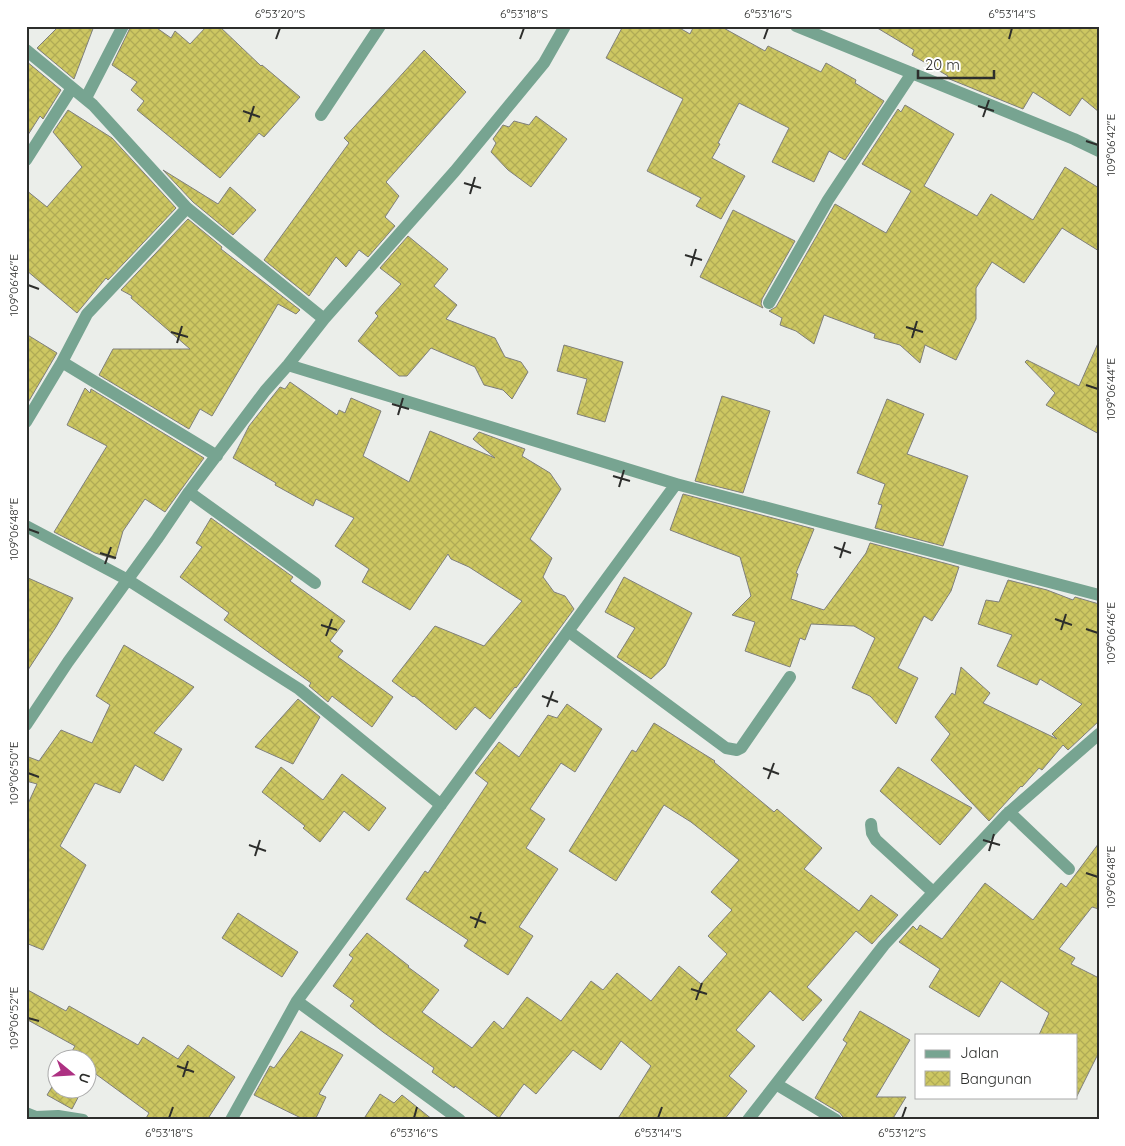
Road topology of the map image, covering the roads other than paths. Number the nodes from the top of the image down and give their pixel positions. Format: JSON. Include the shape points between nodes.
{"nodes":[{"id":1,"x":123,"y":26,"type":"edge"},
{"id":2,"x":380,"y":26,"type":"edge"},
{"id":3,"x":565,"y":26,"type":"edge"},
{"id":4,"x":796,"y":26,"type":"edge"},
{"id":5,"x":26,"y":50,"type":"edge"},
{"id":6,"x":912,"y":73,"type":"junction"},
{"id":7,"x":72,"y":88,"type":"junction"},
{"id":8,"x":86,"y":98,"type":"junction"},
{"id":9,"x":321,"y":115,"type":"dead end"},
{"id":10,"x":1099,"y":151,"type":"edge"},
{"id":11,"x":26,"y":160,"type":"edge"},
{"id":12,"x":187,"y":208,"type":"junction"},
{"id":13,"x":769,"y":303,"type":"dead end"},
{"id":14,"x":324,"y":318,"type":"junction"},
{"id":15,"x":62,"y":362,"type":"junction"},
{"id":16,"x":288,"y":365,"type":"junction"},
{"id":17,"x":26,"y":422,"type":"edge"},
{"id":18,"x":217,"y":456,"type":"junction"},
{"id":19,"x":676,"y":484,"type":"junction"},
{"id":20,"x":189,"y":492,"type":"junction"},
{"id":21,"x":26,"y":526,"type":"edge"},
{"id":22,"x":128,"y":580,"type":"junction"},
{"id":23,"x":315,"y":582,"type":"dead end"},
{"id":24,"x":1099,"y":595,"type":"edge"},
{"id":25,"x":568,"y":631,"type":"junction"},
{"id":26,"x":790,"y":677,"type":"dead end"},
{"id":27,"x":26,"y":725,"type":"edge"},
{"id":28,"x":1099,"y":734,"type":"edge"},
{"id":29,"x":441,"y":804,"type":"junction"},
{"id":30,"x":1009,"y":812,"type":"junction"},
{"id":31,"x":871,"y":824,"type":"dead end"},
{"id":32,"x":1069,"y":869,"type":"dead end"},
{"id":33,"x":933,"y":892,"type":"junction"},
{"id":34,"x":297,"y":1001,"type":"junction"},
{"id":35,"x":776,"y":1084,"type":"junction"},
{"id":36,"x":26,"y":1113,"type":"edge"},
{"id":37,"x":83,"y":1120,"type":"edge"},
{"id":38,"x":231,"y":1120,"type":"edge"},
{"id":39,"x":460,"y":1120,"type":"edge"},
{"id":40,"x":748,"y":1120,"type":"edge"},
{"id":41,"x":836,"y":1120,"type":"edge"}],
"edges":[{"from":1,"to":8,"type":"street"},
{"from":2,"to":9,"type":"street"},
{"from":3,"to":14,"type":"street","via":[[544,63],[455,171]]},
{"from":4,"to":6,"type":"street"},
{"from":5,"to":7,"type":"street"},
{"from":6,"to":10,"type":"street"},
{"from":6,"to":13,"type":"street","via":[[828,200]]},
{"from":7,"to":8,"type":"street"},
{"from":7,"to":11,"type":"street"},
{"from":8,"to":12,"type":"street"},
{"from":12,"to":14,"type":"street"},
{"from":12,"to":15,"type":"street","via":[[93,307]]},
{"from":14,"to":16,"type":"street"},
{"from":15,"to":17,"type":"street"},
{"from":15,"to":18,"type":"street"},
{"from":16,"to":18,"type":"street"},
{"from":16,"to":19,"type":"street"},
{"from":18,"to":20,"type":"street"},
{"from":19,"to":24,"type":"street"},
{"from":19,"to":25,"type":"street"},
{"from":20,"to":22,"type":"street"},
{"from":20,"to":23,"type":"street"},
{"from":21,"to":22,"type":"street"},
{"from":22,"to":27,"type":"street"},
{"from":22,"to":29,"type":"street","via":[[299,689]]},
{"from":25,"to":26,"type":"street","via":[[730,749],[742,748]]},
{"from":25,"to":29,"type":"street"},
{"from":28,"to":30,"type":"street"},
{"from":29,"to":34,"type":"street"},
{"from":30,"to":32,"type":"street"},
{"from":30,"to":33,"type":"street"},
{"from":31,"to":33,"type":"street","via":[[876,840]]},
{"from":33,"to":35,"type":"street","via":[[884,945]]},
{"from":34,"to":38,"type":"street"},
{"from":34,"to":39,"type":"street"},
{"from":35,"to":40,"type":"street"},
{"from":35,"to":41,"type":"street"},
{"from":36,"to":37,"type":"street","via":[[36,1117]]}]}
